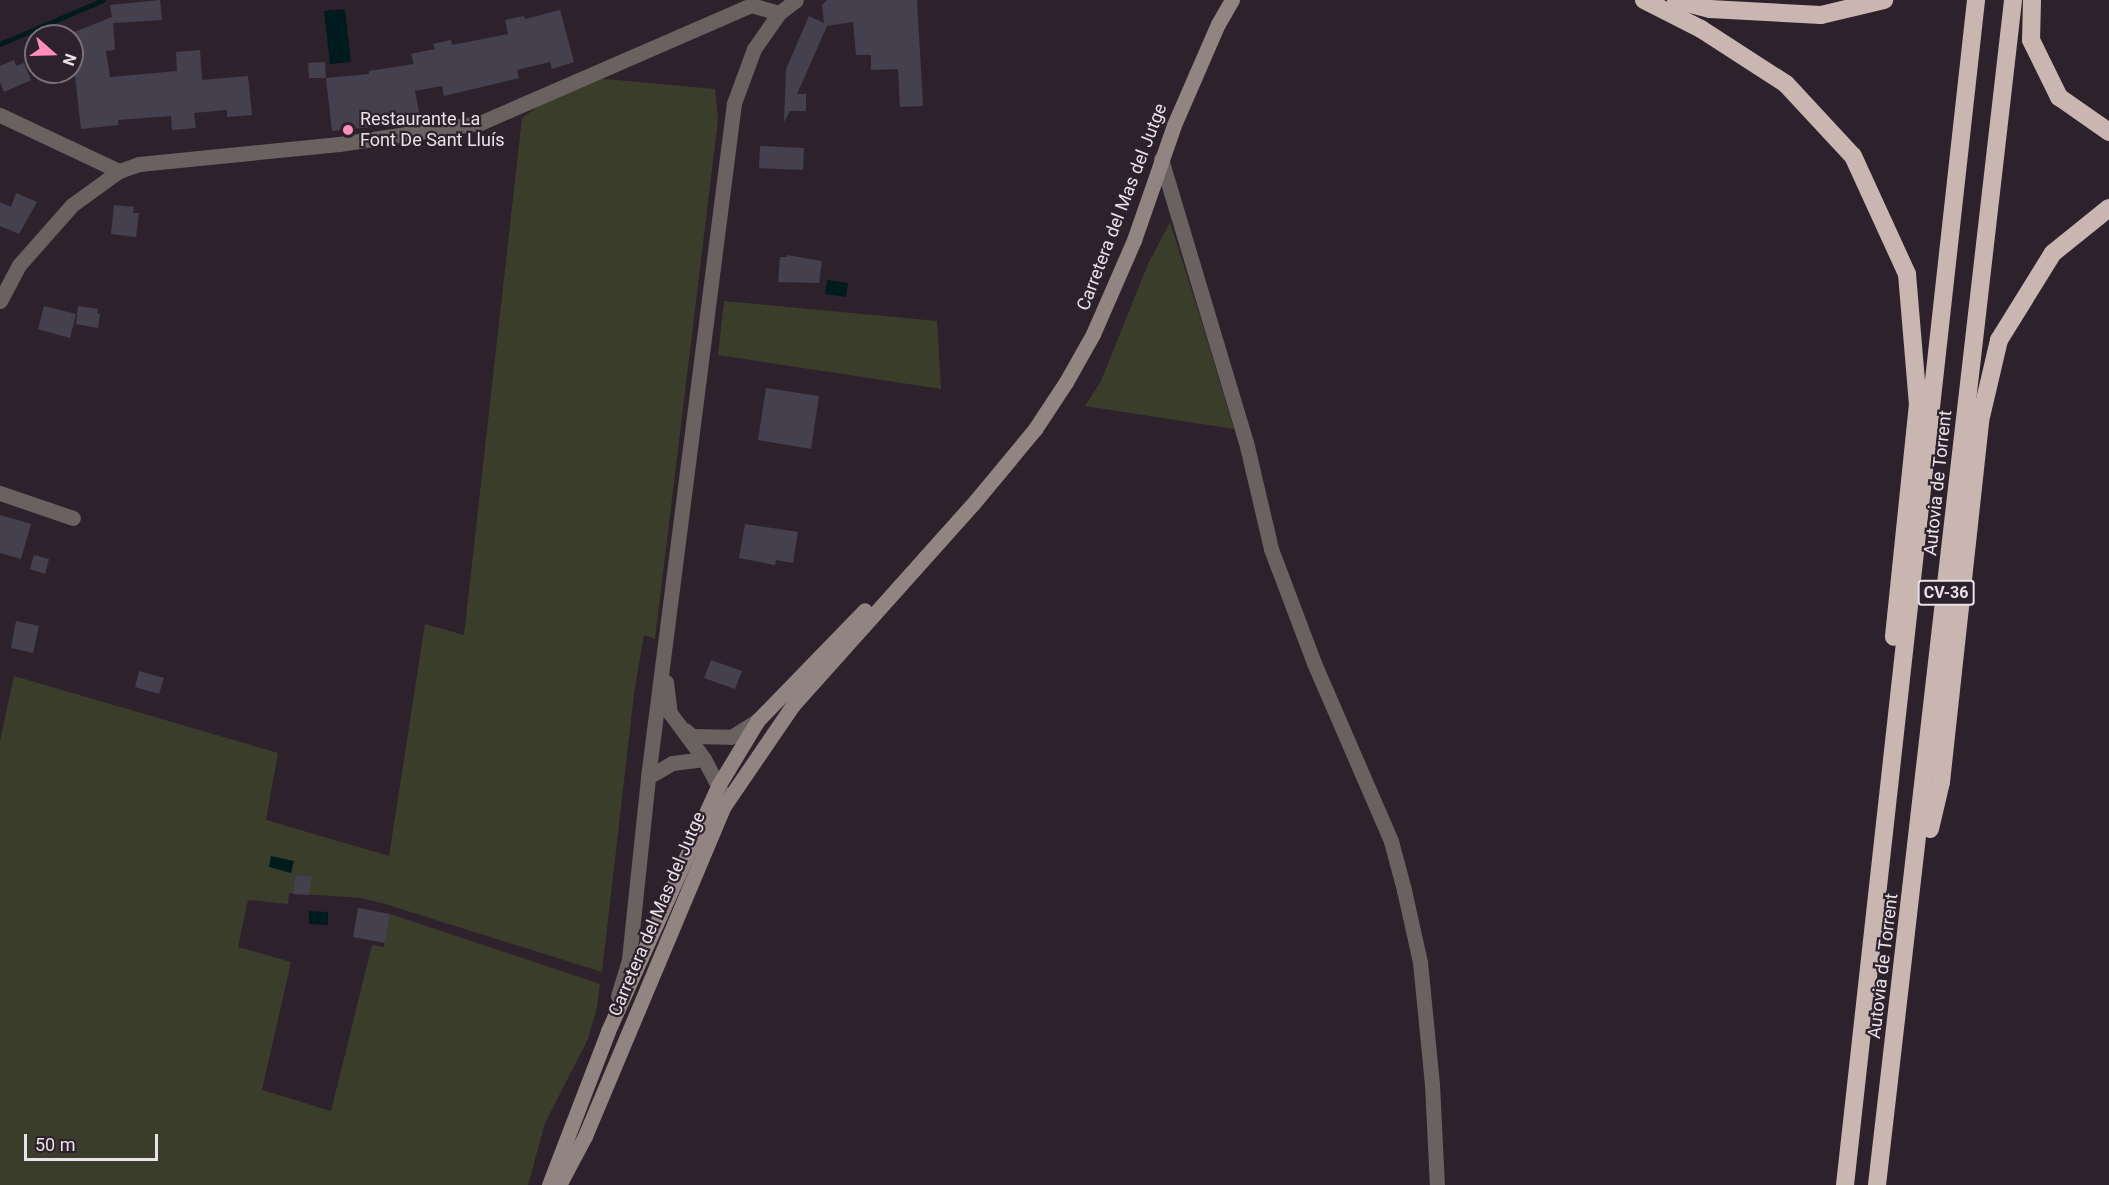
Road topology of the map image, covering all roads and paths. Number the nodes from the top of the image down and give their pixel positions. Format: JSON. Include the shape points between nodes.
{"nodes":[{"id":1,"x":796,"y":0,"type":"edge"},
{"id":2,"x":1232,"y":0,"type":"edge"},
{"id":3,"x":1644,"y":0,"type":"edge"},
{"id":4,"x":1676,"y":0,"type":"edge"},
{"id":5,"x":1884,"y":0,"type":"edge"},
{"id":6,"x":1976,"y":0,"type":"edge"},
{"id":7,"x":2013,"y":0,"type":"edge"},
{"id":8,"x":2032,"y":0,"type":"edge"},
{"id":9,"x":779,"y":13,"type":"junction"},
{"id":10,"x":0,"y":115,"type":"edge"},
{"id":11,"x":2109,"y":132,"type":"edge"},
{"id":12,"x":1161,"y":159,"type":"junction"},
{"id":13,"x":119,"y":171,"type":"junction"},
{"id":14,"x":2109,"y":208,"type":"edge"},
{"id":15,"x":0,"y":301,"type":"edge"},
{"id":16,"x":0,"y":493,"type":"edge"},
{"id":17,"x":73,"y":518,"type":"dead end"},
{"id":18,"x":945,"y":534,"type":"junction"},
{"id":19,"x":663,"y":655,"type":"junction"},
{"id":20,"x":758,"y":720,"type":"junction"},
{"id":21,"x":681,"y":727,"type":"junction"},
{"id":22,"x":704,"y":759,"type":"junction"},
{"id":23,"x":648,"y":777,"type":"junction"},
{"id":24,"x":718,"y":786,"type":"junction"},
{"id":25,"x":724,"y":806,"type":"junction"},
{"id":26,"x":1876,"y":918,"type":"junction"},
{"id":27,"x":1910,"y":922,"type":"junction"},
{"id":28,"x":608,"y":1030,"type":"junction"},
{"id":29,"x":549,"y":1185,"type":"edge"},
{"id":30,"x":559,"y":1185,"type":"edge"},
{"id":31,"x":1437,"y":1185,"type":"edge"},
{"id":32,"x":1845,"y":1185,"type":"edge"},
{"id":33,"x":1877,"y":1185,"type":"edge"}],
"edges":[{"from":1,"to":9,"type":"street"},
{"from":2,"to":12,"type":"street","name":"Carretera del Mas del Jutge"},
{"from":3,"to":26,"type":"highway","via":[[1701,30],[1786,84],[1853,156],[1907,274],[1918,404],[1881,772]]},
{"from":4,"to":5,"type":"highway","via":[[1710,9],[1821,15]]},
{"from":6,"to":26,"type":"highway","name":"Autovia de Torrent","number":"CV-36"},
{"from":7,"to":27,"type":"highway","name":"Autovia de Torrent","number":"CV-36"},
{"from":8,"to":11,"type":"highway","via":[[2031,40],[2059,97]]},
{"from":9,"to":13,"type":"street","via":[[751,5],[480,123],[339,144],[139,164]]},
{"from":9,"to":19,"type":"street","via":[[754,49],[734,103]]},
{"from":10,"to":13,"type":"street"},
{"from":12,"to":18,"type":"street","name":"Carretera del Mas del Jutge","via":[[1134,240],[1093,334],[1066,382],[1035,429]]},
{"from":12,"to":31,"type":"street","via":[[1246,442],[1270,549],[1391,841],[1420,962]]},
{"from":13,"to":15,"type":"street","via":[[72,205],[19,265]]},
{"from":14,"to":27,"type":"highway","via":[[2053,253],[1999,340],[1980,421],[1941,782]]},
{"from":16,"to":17,"type":"street"},
{"from":18,"to":20,"type":"street"},
{"from":18,"to":25,"type":"street","name":"Carretera del Mas del Jutge","via":[[793,705]]},
{"from":19,"to":21,"type":"street","via":[[670,713]]},
{"from":19,"to":23,"type":"street"},
{"from":20,"to":21,"type":"street","via":[[731,737],[692,736]]},
{"from":20,"to":24,"type":"street"},
{"from":21,"to":22,"type":"street"},
{"from":22,"to":23,"type":"street","via":[[672,763]]},
{"from":22,"to":24,"type":"street"},
{"from":23,"to":28,"type":"street","via":[[629,959]]},
{"from":24,"to":25,"type":"street"},
{"from":24,"to":28,"type":"street"},
{"from":25,"to":30,"type":"street","name":"Carretera del Mas del Jutge","via":[[585,1136]]},
{"from":26,"to":32,"type":"highway","name":"Autovia de Torrent","number":"CV-36"},
{"from":27,"to":33,"type":"highway","name":"Autovia de Torrent","number":"CV-36"},
{"from":28,"to":29,"type":"street"}]}
